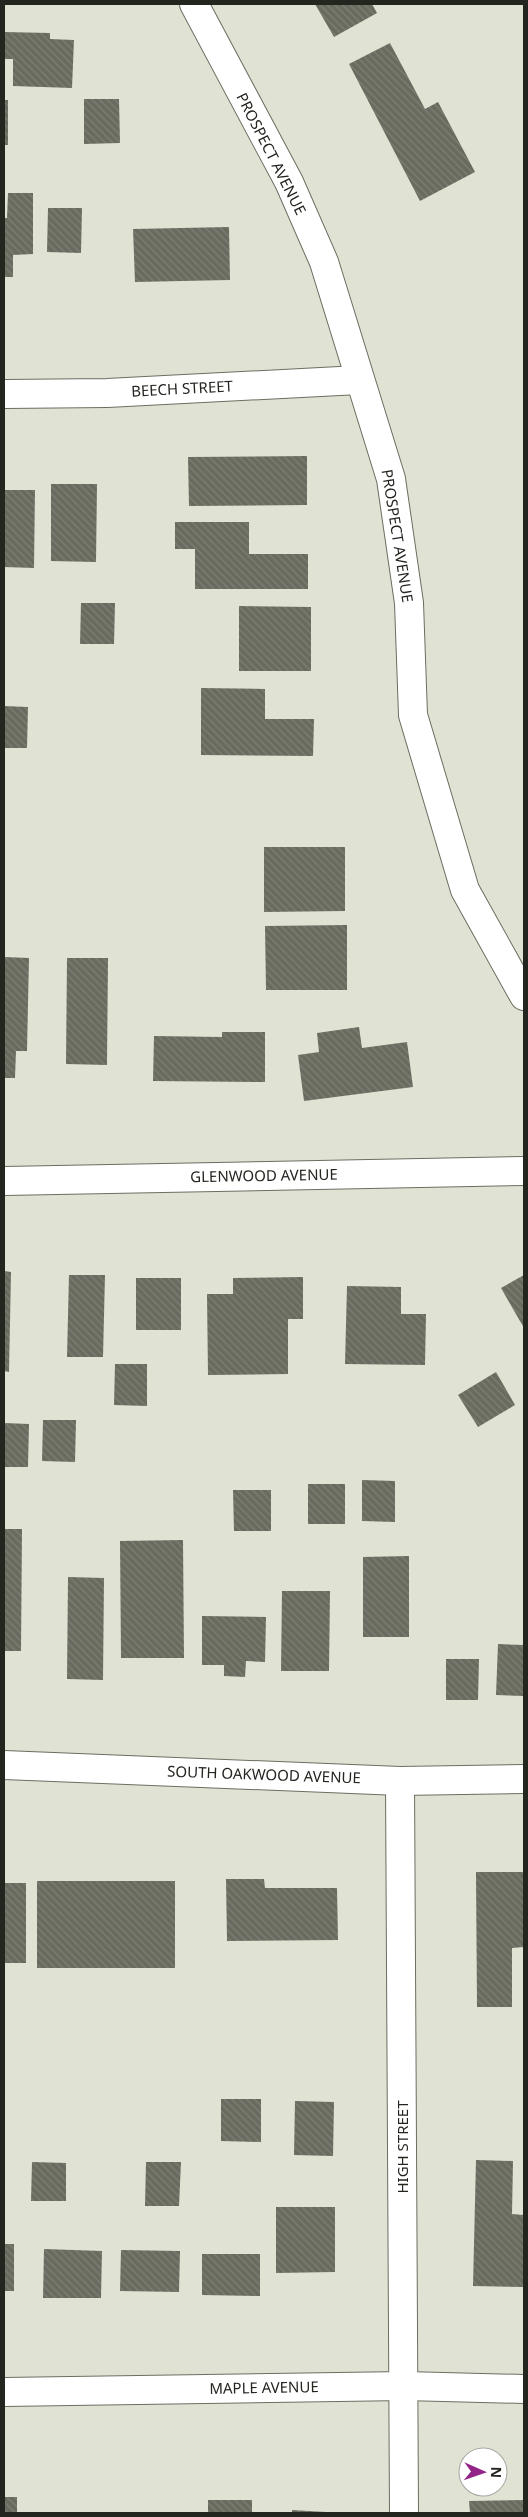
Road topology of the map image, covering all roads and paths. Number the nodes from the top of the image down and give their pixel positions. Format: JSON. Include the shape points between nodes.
{"nodes":[{"id":1,"x":194,"y":4,"type":"edge"},
{"id":2,"x":359,"y":380,"type":"junction"},
{"id":3,"x":4,"y":394,"type":"edge"},
{"id":4,"x":524,"y":996,"type":"edge"},
{"id":5,"x":524,"y":1171,"type":"edge"},
{"id":6,"x":4,"y":1181,"type":"edge"},
{"id":7,"x":4,"y":1765,"type":"edge"},
{"id":8,"x":524,"y":1779,"type":"edge"},
{"id":9,"x":400,"y":1781,"type":"junction"},
{"id":10,"x":405,"y":2386,"type":"junction"},
{"id":11,"x":524,"y":2389,"type":"edge"},
{"id":12,"x":4,"y":2392,"type":"edge"},
{"id":13,"x":404,"y":2513,"type":"edge"}],
"edges":[{"from":1,"to":2,"type":"street","name":"PROSPECT AVENUE","via":[[296,200],[324,262]]},
{"from":2,"to":3,"type":"street","name":"BEECH STREET","via":[[107,393]]},
{"from":2,"to":4,"type":"street","name":"PROSPECT AVENUE","via":[[391,479],[408,604],[413,715],[465,890]]},
{"from":5,"to":6,"type":"street","name":"GLENWOOD AVENUE"},
{"from":7,"to":9,"type":"street","name":"SOUTH OAKWOOD AVENUE"},
{"from":8,"to":9,"type":"street","name":"SOUTH OAKWOOD AVENUE"},
{"from":9,"to":10,"type":"street","name":"HIGH STREET"},
{"from":10,"to":11,"type":"street","name":"MAPLE AVENUE"},
{"from":10,"to":12,"type":"street","name":"MAPLE AVENUE"},
{"from":10,"to":13,"type":"street","name":"HIGH STREET"}]}
